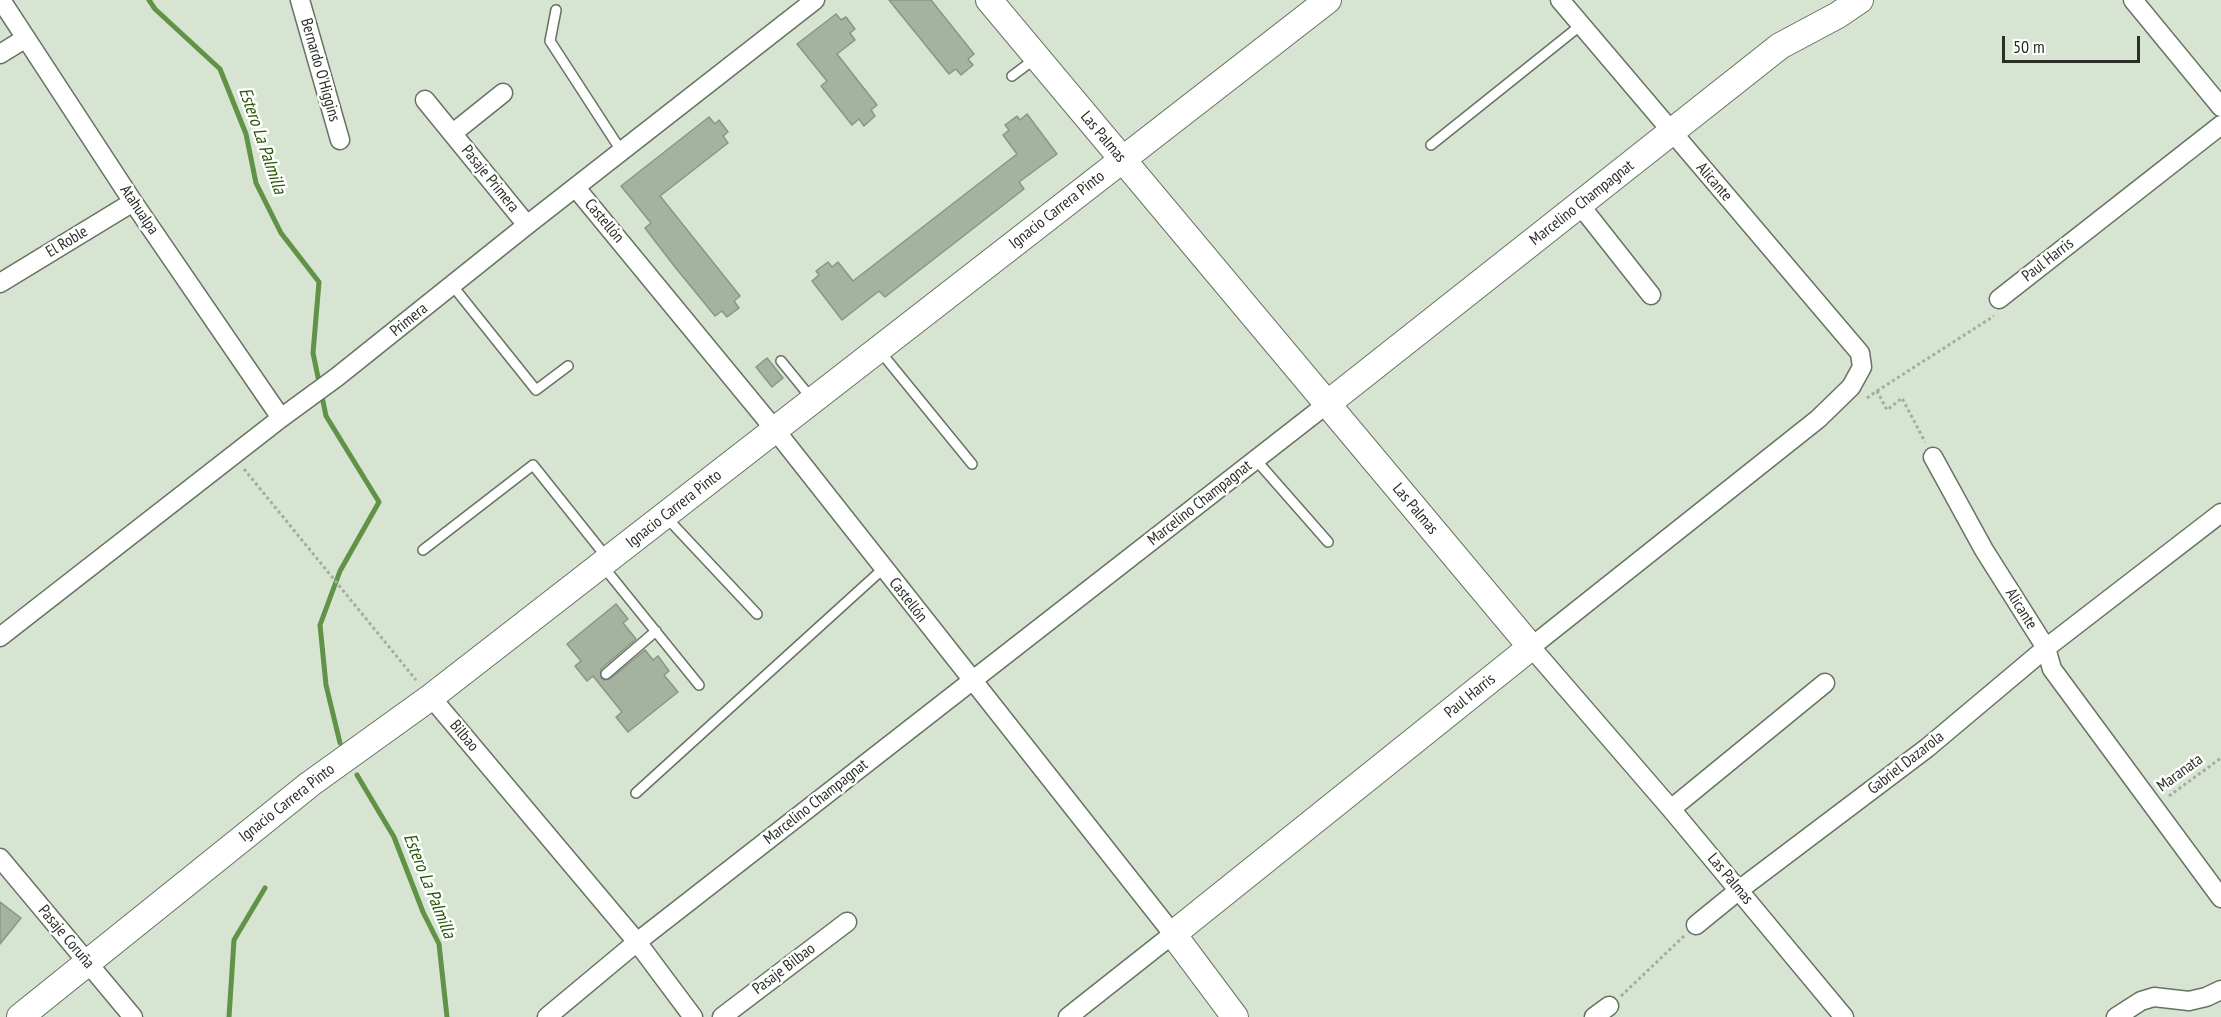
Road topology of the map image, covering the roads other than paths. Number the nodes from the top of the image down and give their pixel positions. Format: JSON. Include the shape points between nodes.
{"nodes":[{"id":1,"x":1,"y":0,"type":"edge"},
{"id":2,"x":300,"y":0,"type":"edge"},
{"id":3,"x":814,"y":0,"type":"edge"},
{"id":4,"x":988,"y":0,"type":"edge"},
{"id":5,"x":1328,"y":0,"type":"edge"},
{"id":6,"x":1560,"y":0,"type":"edge"},
{"id":7,"x":1860,"y":0,"type":"edge"},
{"id":8,"x":2133,"y":0,"type":"edge"},
{"id":9,"x":556,"y":10,"type":"dead end"},
{"id":10,"x":1581,"y":25,"type":"junction"},
{"id":11,"x":26,"y":38,"type":"junction"},
{"id":12,"x":0,"y":54,"type":"edge"},
{"id":13,"x":1036,"y":58,"type":"junction"},
{"id":14,"x":1012,"y":76,"type":"dead end"},
{"id":15,"x":503,"y":93,"type":"dead end"},
{"id":16,"x":426,"y":100,"type":"dead end"},
{"id":17,"x":2221,"y":107,"type":"edge"},
{"id":18,"x":2221,"y":125,"type":"edge"},
{"id":19,"x":1672,"y":132,"type":"junction"},
{"id":20,"x":453,"y":133,"type":"junction"},
{"id":21,"x":340,"y":140,"type":"dead end"},
{"id":22,"x":1431,"y":145,"type":"dead end"},
{"id":23,"x":622,"y":152,"type":"junction"},
{"id":24,"x":1122,"y":160,"type":"junction"},
{"id":25,"x":576,"y":188,"type":"junction"},
{"id":26,"x":134,"y":202,"type":"junction"},
{"id":27,"x":1580,"y":205,"type":"junction"},
{"id":28,"x":527,"y":225,"type":"junction"},
{"id":29,"x":0,"y":283,"type":"edge"},
{"id":30,"x":452,"y":285,"type":"junction"},
{"id":31,"x":1651,"y":295,"type":"dead end"},
{"id":32,"x":2000,"y":299,"type":"road end"},
{"id":33,"x":879,"y":350,"type":"junction"},
{"id":34,"x":781,"y":362,"type":"dead end"},
{"id":35,"x":568,"y":366,"type":"dead end"},
{"id":36,"x":1862,"y":367,"type":"joint"},
{"id":37,"x":814,"y":401,"type":"junction"},
{"id":38,"x":1328,"y":404,"type":"junction"},
{"id":39,"x":281,"y":418,"type":"junction"},
{"id":40,"x":776,"y":431,"type":"junction"},
{"id":41,"x":1933,"y":458,"type":"road end"},
{"id":42,"x":1256,"y":460,"type":"junction"},
{"id":43,"x":972,"y":464,"type":"dead end"},
{"id":44,"x":2221,"y":513,"type":"edge"},
{"id":45,"x":665,"y":516,"type":"junction"},
{"id":46,"x":1328,"y":542,"type":"dead end"},
{"id":47,"x":423,"y":550,"type":"dead end"},
{"id":48,"x":605,"y":562,"type":"junction"},
{"id":49,"x":884,"y":568,"type":"junction"},
{"id":50,"x":758,"y":614,"type":"dead end"},
{"id":51,"x":656,"y":632,"type":"junction"},
{"id":52,"x":0,"y":637,"type":"edge"},
{"id":53,"x":1531,"y":647,"type":"junction"},
{"id":54,"x":2046,"y":648,"type":"junction"},
{"id":55,"x":606,"y":674,"type":"dead end"},
{"id":56,"x":971,"y":680,"type":"junction"},
{"id":57,"x":1825,"y":682,"type":"dead end"},
{"id":58,"x":699,"y":685,"type":"dead end"},
{"id":59,"x":431,"y":697,"type":"junction"},
{"id":60,"x":636,"y":794,"type":"dead end"},
{"id":61,"x":1671,"y":809,"type":"junction"},
{"id":62,"x":0,"y":858,"type":"edge"},
{"id":63,"x":1739,"y":890,"type":"junction"},
{"id":64,"x":2221,"y":898,"type":"edge"},
{"id":65,"x":847,"y":922,"type":"dead end"},
{"id":66,"x":1696,"y":925,"type":"road end"},
{"id":67,"x":1173,"y":934,"type":"junction"},
{"id":68,"x":637,"y":942,"type":"junction"},
{"id":69,"x":87,"y":963,"type":"junction"},
{"id":70,"x":2221,"y":990,"type":"edge"},
{"id":71,"x":1609,"y":1006,"type":"road end"},
{"id":72,"x":2128,"y":1014,"type":"edge"},
{"id":73,"x":20,"y":1017,"type":"edge"},
{"id":74,"x":133,"y":1017,"type":"edge"},
{"id":75,"x":547,"y":1017,"type":"edge"},
{"id":76,"x":693,"y":1017,"type":"edge"},
{"id":77,"x":722,"y":1017,"type":"edge"},
{"id":78,"x":1068,"y":1017,"type":"edge"},
{"id":79,"x":1235,"y":1017,"type":"edge"},
{"id":80,"x":1594,"y":1017,"type":"edge"},
{"id":81,"x":1844,"y":1017,"type":"edge"}],
"edges":[{"from":1,"to":11,"type":"street","name":"Atahualpa"},
{"from":2,"to":21,"type":"street","name":"Bernardo O'Higgins"},
{"from":3,"to":23,"type":"street","name":"Primera"},
{"from":4,"to":13,"type":"street","name":"Las Palmas"},
{"from":5,"to":24,"type":"street","name":"Ignacio Carrera Pinto"},
{"from":6,"to":10,"type":"street","name":"Alicante"},
{"from":7,"to":19,"type":"street","name":"Marcelino Champagnat","via":[[1780,46]]},
{"from":8,"to":17,"type":"street"},
{"from":9,"to":23,"type":"lane","via":[[550,41]]},
{"from":10,"to":19,"type":"street","name":"Alicante"},
{"from":10,"to":22,"type":"lane"},
{"from":11,"to":12,"type":"street"},
{"from":11,"to":26,"type":"street","name":"Atahualpa"},
{"from":13,"to":14,"type":"lane"},
{"from":13,"to":24,"type":"street","name":"Las Palmas"},
{"from":15,"to":20,"type":"street","name":"Pasaje Primera"},
{"from":16,"to":20,"type":"street","name":"Pasaje Primera"},
{"from":18,"to":32,"type":"street","name":"Paul Harris"},
{"from":19,"to":27,"type":"street","name":"Marcelino Champagnat"},
{"from":19,"to":36,"type":"street","name":"Alicante","via":[[1860,353]]},
{"from":20,"to":28,"type":"street","name":"Pasaje Primera"},
{"from":23,"to":25,"type":"street","name":"Primera"},
{"from":24,"to":33,"type":"street","name":"Ignacio Carrera Pinto"},
{"from":24,"to":38,"type":"street","name":"Las Palmas"},
{"from":25,"to":28,"type":"street","name":"Primera"},
{"from":25,"to":40,"type":"street","name":"Castellón"},
{"from":26,"to":29,"type":"street","name":"El Roble"},
{"from":26,"to":39,"type":"street","name":"Atahualpa"},
{"from":27,"to":31,"type":"street"},
{"from":27,"to":38,"type":"street","name":"Marcelino Champagnat"},
{"from":28,"to":30,"type":"street","name":"Primera"},
{"from":30,"to":35,"type":"lane","via":[[536,390]]},
{"from":30,"to":39,"type":"street","name":"Primera"},
{"from":33,"to":37,"type":"street","name":"Ignacio Carrera Pinto"},
{"from":33,"to":43,"type":"lane"},
{"from":34,"to":37,"type":"lane"},
{"from":36,"to":53,"type":"street","name":"Paul Harris","via":[[1851,387],[1818,419]]},
{"from":37,"to":40,"type":"street","name":"Ignacio Carrera Pinto"},
{"from":38,"to":42,"type":"street","name":"Marcelino Champagnat"},
{"from":38,"to":53,"type":"street","name":"Las Palmas"},
{"from":39,"to":52,"type":"street","name":"Primera"},
{"from":40,"to":45,"type":"street","name":"Ignacio Carrera Pinto"},
{"from":40,"to":49,"type":"street","name":"Castellón"},
{"from":41,"to":54,"type":"street","name":"Alicante","via":[[1984,550]]},
{"from":42,"to":46,"type":"lane"},
{"from":42,"to":56,"type":"street","name":"Marcelino Champagnat"},
{"from":44,"to":54,"type":"street","name":"Gabriel Dazarola"},
{"from":45,"to":48,"type":"street","name":"Ignacio Carrera Pinto"},
{"from":45,"to":50,"type":"lane"},
{"from":47,"to":48,"type":"lane","via":[[533,465]]},
{"from":48,"to":51,"type":"lane"},
{"from":48,"to":59,"type":"street","name":"Ignacio Carrera Pinto"},
{"from":49,"to":56,"type":"street","name":"Castellón"},
{"from":49,"to":60,"type":"lane"},
{"from":51,"to":55,"type":"lane"},
{"from":51,"to":58,"type":"lane"},
{"from":53,"to":61,"type":"street","name":"Las Palmas"},
{"from":53,"to":67,"type":"street","name":"Paul Harris"},
{"from":54,"to":63,"type":"street","name":"Gabriel Dazarola","via":[[1927,748]]},
{"from":54,"to":64,"type":"street","name":"Alicante","via":[[2052,669]]},
{"from":56,"to":67,"type":"street","name":"Castellón"},
{"from":56,"to":68,"type":"street","name":"Marcelino Champagnat"},
{"from":57,"to":61,"type":"street"},
{"from":59,"to":68,"type":"street","name":"Bilbao"},
{"from":59,"to":69,"type":"street","name":"Ignacio Carrera Pinto","via":[[310,784]]},
{"from":61,"to":63,"type":"street","name":"Las Palmas"},
{"from":62,"to":69,"type":"street","name":"Pasaje Coruña"},
{"from":63,"to":66,"type":"street","name":"Gabriel Dazarola"},
{"from":63,"to":81,"type":"street","name":"Las Palmas"},
{"from":65,"to":77,"type":"street","name":"Pasaje Bilbao"},
{"from":67,"to":78,"type":"street","name":"Paul Harris"},
{"from":67,"to":79,"type":"street","name":"Castellón"},
{"from":68,"to":75,"type":"street","name":"Marcelino Champagnat"},
{"from":68,"to":76,"type":"street","name":"Bilbao"},
{"from":69,"to":73,"type":"street","name":"Ignacio Carrera Pinto"},
{"from":69,"to":74,"type":"street","name":"Pasaje Coruña"},
{"from":70,"to":72,"type":"street","via":[[2189,1001],[2154,997]]},
{"from":71,"to":80,"type":"street"}]}
